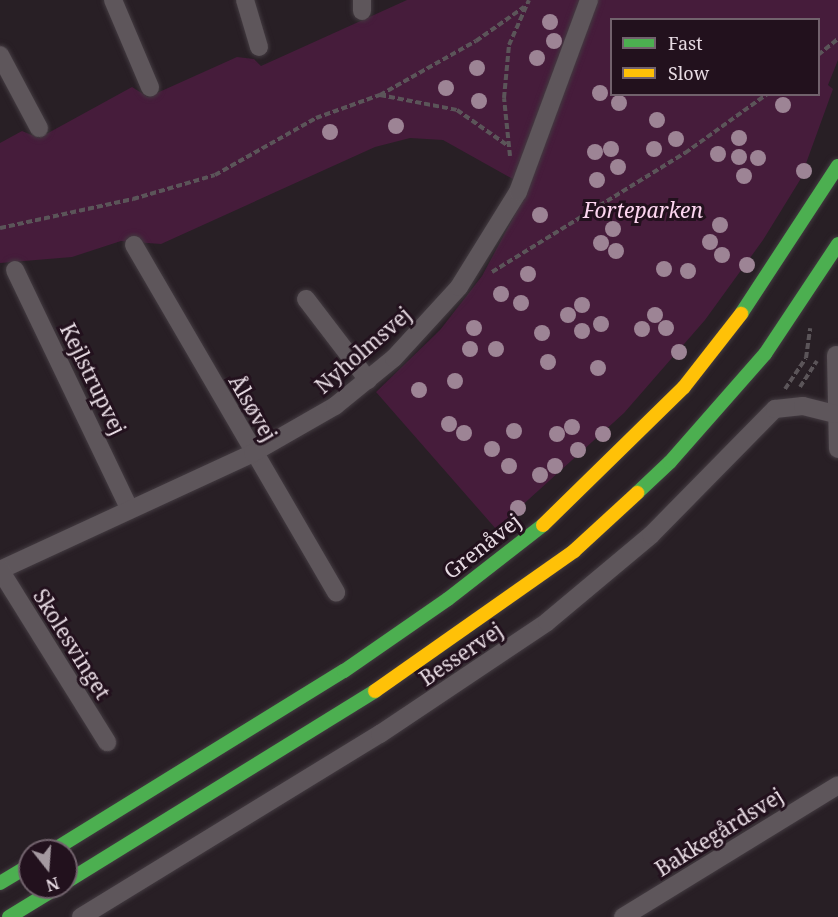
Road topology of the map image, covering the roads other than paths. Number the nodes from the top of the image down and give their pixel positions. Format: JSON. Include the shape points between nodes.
{"nodes":[{"id":1,"x":113,"y":0,"type":"edge"},
{"id":2,"x":245,"y":0,"type":"edge"},
{"id":3,"x":589,"y":0,"type":"edge"},
{"id":4,"x":259,"y":47,"type":"dead end"},
{"id":5,"x":0,"y":55,"type":"edge"},
{"id":6,"x":150,"y":87,"type":"dead end"},
{"id":7,"x":39,"y":128,"type":"dead end"},
{"id":8,"x":838,"y":166,"type":"edge"},
{"id":9,"x":838,"y":244,"type":"edge"},
{"id":10,"x":134,"y":245,"type":"dead end"},
{"id":11,"x":15,"y":270,"type":"dead end"},
{"id":12,"x":306,"y":299,"type":"dead end"},
{"id":13,"x":829,"y":355,"type":"road end"},
{"id":14,"x":368,"y":380,"type":"junction"},
{"id":15,"x":835,"y":414,"type":"junction"},
{"id":16,"x":838,"y":449,"type":"edge"},
{"id":17,"x":253,"y":453,"type":"junction"},
{"id":18,"x":129,"y":507,"type":"junction"},
{"id":19,"x":0,"y":570,"type":"edge"},
{"id":20,"x":336,"y":592,"type":"dead end"},
{"id":21,"x":107,"y":741,"type":"dead end"},
{"id":22,"x":838,"y":785,"type":"edge"},
{"id":23,"x":71,"y":839,"type":"edge"},
{"id":24,"x":18,"y":872,"type":"edge"},
{"id":25,"x":78,"y":875,"type":"edge"},
{"id":26,"x":0,"y":883,"type":"edge"},
{"id":27,"x":38,"y":899,"type":"edge"},
{"id":28,"x":9,"y":917,"type":"edge"},
{"id":29,"x":81,"y":917,"type":"edge"},
{"id":30,"x":623,"y":917,"type":"edge"}],
"edges":[{"from":1,"to":6,"type":"street"},
{"from":2,"to":4,"type":"street"},
{"from":3,"to":14,"type":"street","name":"Nyholmsvej","via":[[518,192],[459,287],[427,326]]},
{"from":5,"to":7,"type":"street"},
{"from":8,"to":23,"type":"main road","name":"Grenåvej","via":[[759,291],[684,387],[550,519],[448,599],[344,671]]},
{"from":9,"to":25,"type":"main road","via":[[765,354],[714,414],[574,551],[417,665]]},
{"from":10,"to":17,"type":"street","name":"Ålsøvej"},
{"from":11,"to":18,"type":"street","name":"Kejlstrupvej"},
{"from":12,"to":14,"type":"street"},
{"from":13,"to":15,"type":"street"},
{"from":14,"to":17,"type":"street","name":"Nyholmsvej","via":[[335,406]]},
{"from":15,"to":16,"type":"street"},
{"from":15,"to":29,"type":"street","name":"Besservej","via":[[784,406],[765,416],[651,535],[547,622],[380,734]]},
{"from":17,"to":18,"type":"street","name":"Nyholmsvej"},
{"from":17,"to":20,"type":"street","name":"Ålsøvej"},
{"from":18,"to":19,"type":"street","name":"Nyholmsvej"},
{"from":19,"to":21,"type":"street","name":"Skolesvinget"},
{"from":22,"to":30,"type":"street","name":"Bakkegårdsvej"},
{"from":24,"to":26,"type":"main road"},
{"from":27,"to":28,"type":"main road"}]}
